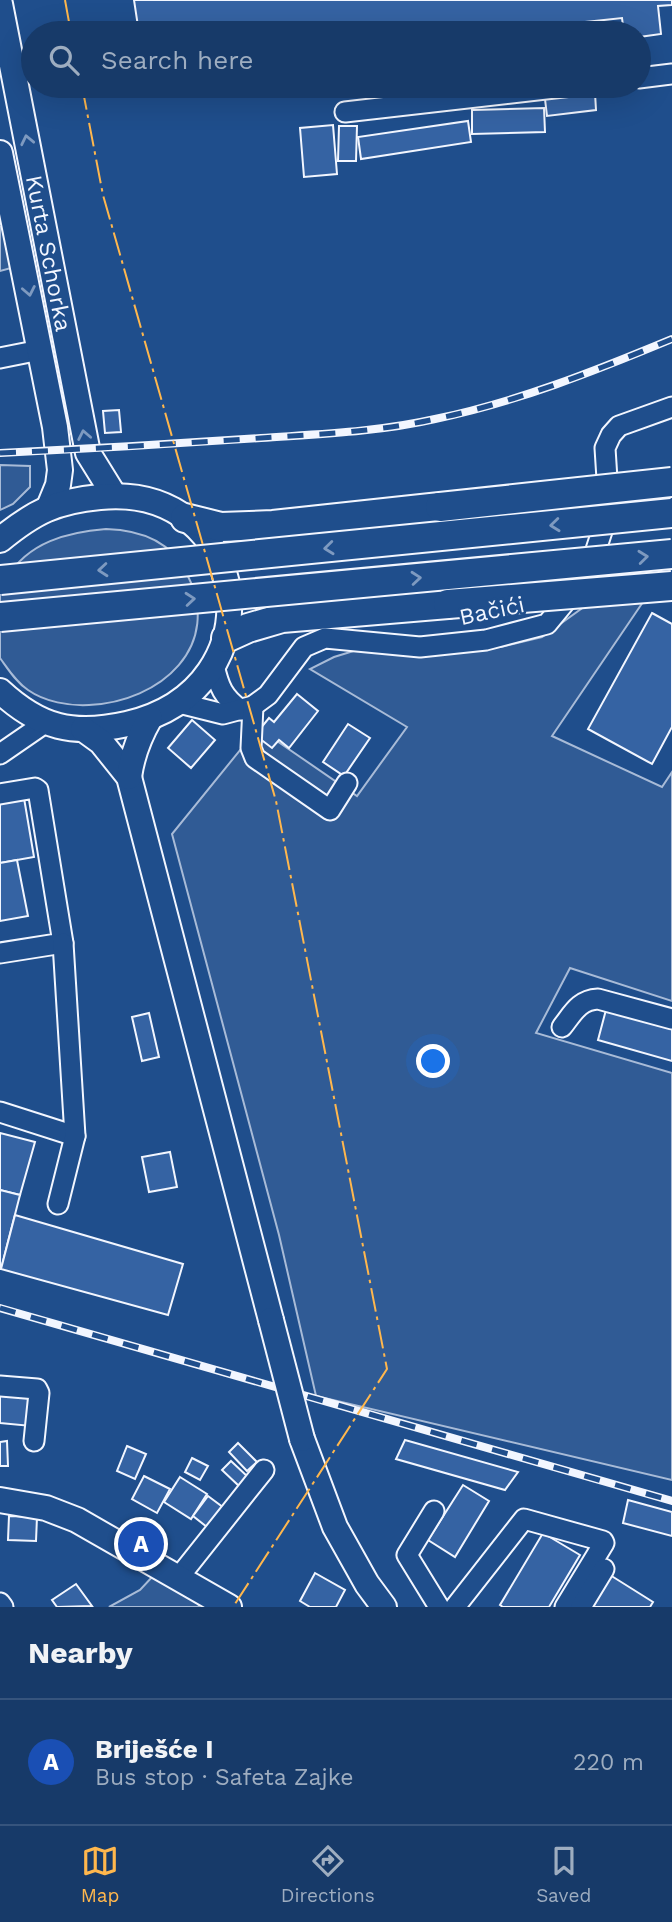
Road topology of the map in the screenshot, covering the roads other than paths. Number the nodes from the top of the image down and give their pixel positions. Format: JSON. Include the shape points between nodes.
{"nodes":[{"id":1,"x":0,"y":4,"type":"edge"},
{"id":2,"x":672,"y":74,"type":"edge"},
{"id":3,"x":651,"y":77,"type":"edge"},
{"id":4,"x":467,"y":98,"type":"edge"},
{"id":5,"x":345,"y":112,"type":"dead end"},
{"id":6,"x":0,"y":153,"type":"edge"},
{"id":7,"x":4,"y":185,"type":"edge"},
{"id":8,"x":40,"y":350,"type":"junction"},
{"id":9,"x":0,"y":358,"type":"edge"},
{"id":10,"x":672,"y":407,"type":"edge"},
{"id":11,"x":672,"y":482,"type":"edge"},
{"id":12,"x":114,"y":495,"type":"junction"},
{"id":13,"x":49,"y":506,"type":"junction"},
{"id":14,"x":672,"y":513,"type":"edge"},
{"id":15,"x":185,"y":518,"type":"junction"},
{"id":16,"x":0,"y":540,"type":"edge"},
{"id":17,"x":672,"y":554,"type":"edge"},
{"id":18,"x":0,"y":580,"type":"edge"},
{"id":19,"x":672,"y":586,"type":"edge"},
{"id":20,"x":0,"y":617,"type":"edge"},
{"id":21,"x":226,"y":638,"type":"junction"},
{"id":22,"x":214,"y":665,"type":"junction"},
{"id":23,"x":0,"y":691,"type":"edge"},
{"id":24,"x":179,"y":703,"type":"junction"},
{"id":25,"x":247,"y":708,"type":"junction"},
{"id":26,"x":150,"y":718,"type":"junction"},
{"id":27,"x":46,"y":723,"type":"junction"},
{"id":28,"x":83,"y":729,"type":"junction"},
{"id":29,"x":0,"y":754,"type":"edge"},
{"id":30,"x":129,"y":777,"type":"junction"},
{"id":31,"x":347,"y":783,"type":"dead end"},
{"id":32,"x":0,"y":794,"type":"edge"},
{"id":33,"x":63,"y":943,"type":"junction"},
{"id":34,"x":0,"y":953,"type":"edge"},
{"id":35,"x":672,"y":1020,"type":"edge"},
{"id":36,"x":562,"y":1027,"type":"dead end"},
{"id":37,"x":0,"y":1112,"type":"edge"},
{"id":38,"x":75,"y":1136,"type":"junction"},
{"id":39,"x":58,"y":1204,"type":"dead end"},
{"id":40,"x":0,"y":1386,"type":"edge"},
{"id":41,"x":34,"y":1441,"type":"dead end"},
{"id":42,"x":264,"y":1470,"type":"dead end"},
{"id":43,"x":0,"y":1500,"type":"edge"},
{"id":44,"x":434,"y":1511,"type":"dead end"},
{"id":45,"x":616,"y":1549,"type":"dead end"},
{"id":46,"x":179,"y":1577,"type":"junction"},
{"id":47,"x":229,"y":1607,"type":"edge"},
{"id":48,"x":384,"y":1607,"type":"edge"},
{"id":49,"x":439,"y":1607,"type":"edge"},
{"id":50,"x":455,"y":1607,"type":"edge"},
{"id":51,"x":565,"y":1607,"type":"edge"},
{"id":52,"x":581,"y":1607,"type":"edge"}],
"edges":[{"from":12,"to":1,"type":"main road","name":"Kurta Schorka","one_way":true,"via":[[88,453]]},
{"from":2,"to":3,"type":"street"},
{"from":4,"to":5,"type":"street"},
{"from":6,"to":7,"type":"main road","name":"Kurta Schorka"},
{"from":7,"to":8,"type":"main road","name":"Kurta Schorka","one_way":true},
{"from":8,"to":9,"type":"street"},
{"from":8,"to":13,"type":"main road","name":"Kurta Schorka","via":[[60,470]]},
{"from":10,"to":25,"type":"street","name":"Bačići","via":[[619,426],[611,435],[605,448],[609,510],[588,574],[547,624],[486,640],[420,647],[325,638],[304,647],[268,695]]},
{"from":11,"to":15,"type":"highway","bridge":true,"via":[[273,525],[221,527]]},
{"from":12,"to":13,"type":"main road"},
{"from":12,"to":15,"type":"main road","via":[[164,506]]},
{"from":13,"to":16,"type":"main road"},
{"from":14,"to":18,"type":"highway","one_way":true,"bridge":true},
{"from":15,"to":21,"type":"main road","via":[[205,536],[220,560],[228,585]]},
{"from":20,"to":17,"type":"highway","one_way":true,"bridge":true},
{"from":19,"to":21,"type":"highway","bridge":true,"via":[[282,618]]},
{"from":21,"to":22,"type":"main road"},
{"from":22,"to":24,"type":"main road"},
{"from":22,"to":25,"type":"street","via":[[227,700]]},
{"from":23,"to":27,"type":"main road"},
{"from":24,"to":25,"type":"street","via":[[223,714]]},
{"from":24,"to":26,"type":"main road"},
{"from":25,"to":31,"type":"street","via":[[255,758],[330,810]]},
{"from":26,"to":28,"type":"main road"},
{"from":26,"to":30,"type":"main road","via":[[139,736]]},
{"from":27,"to":28,"type":"main road"},
{"from":27,"to":29,"type":"street"},
{"from":28,"to":30,"type":"main road","via":[[101,742]]},
{"from":30,"to":48,"type":"main road","bridge":true,"via":[[302,1438],[335,1527]]},
{"from":32,"to":33,"type":"street","via":[[38,790]]},
{"from":33,"to":34,"type":"street"},
{"from":33,"to":38,"type":"street"},
{"from":35,"to":36,"type":"street","via":[[598,999],[581,1002]]},
{"from":37,"to":38,"type":"street"},
{"from":38,"to":39,"type":"street"},
{"from":40,"to":41,"type":"street","via":[[37,1389]]},
{"from":42,"to":46,"type":"street"},
{"from":43,"to":46,"type":"main road","via":[[46,1508],[76,1520]]},
{"from":44,"to":49,"type":"street","via":[[407,1555]]},
{"from":45,"to":52,"type":"street"},
{"from":46,"to":47,"type":"main road"},
{"from":50,"to":51,"type":"street","via":[[524,1519],[603,1541]]}]}
